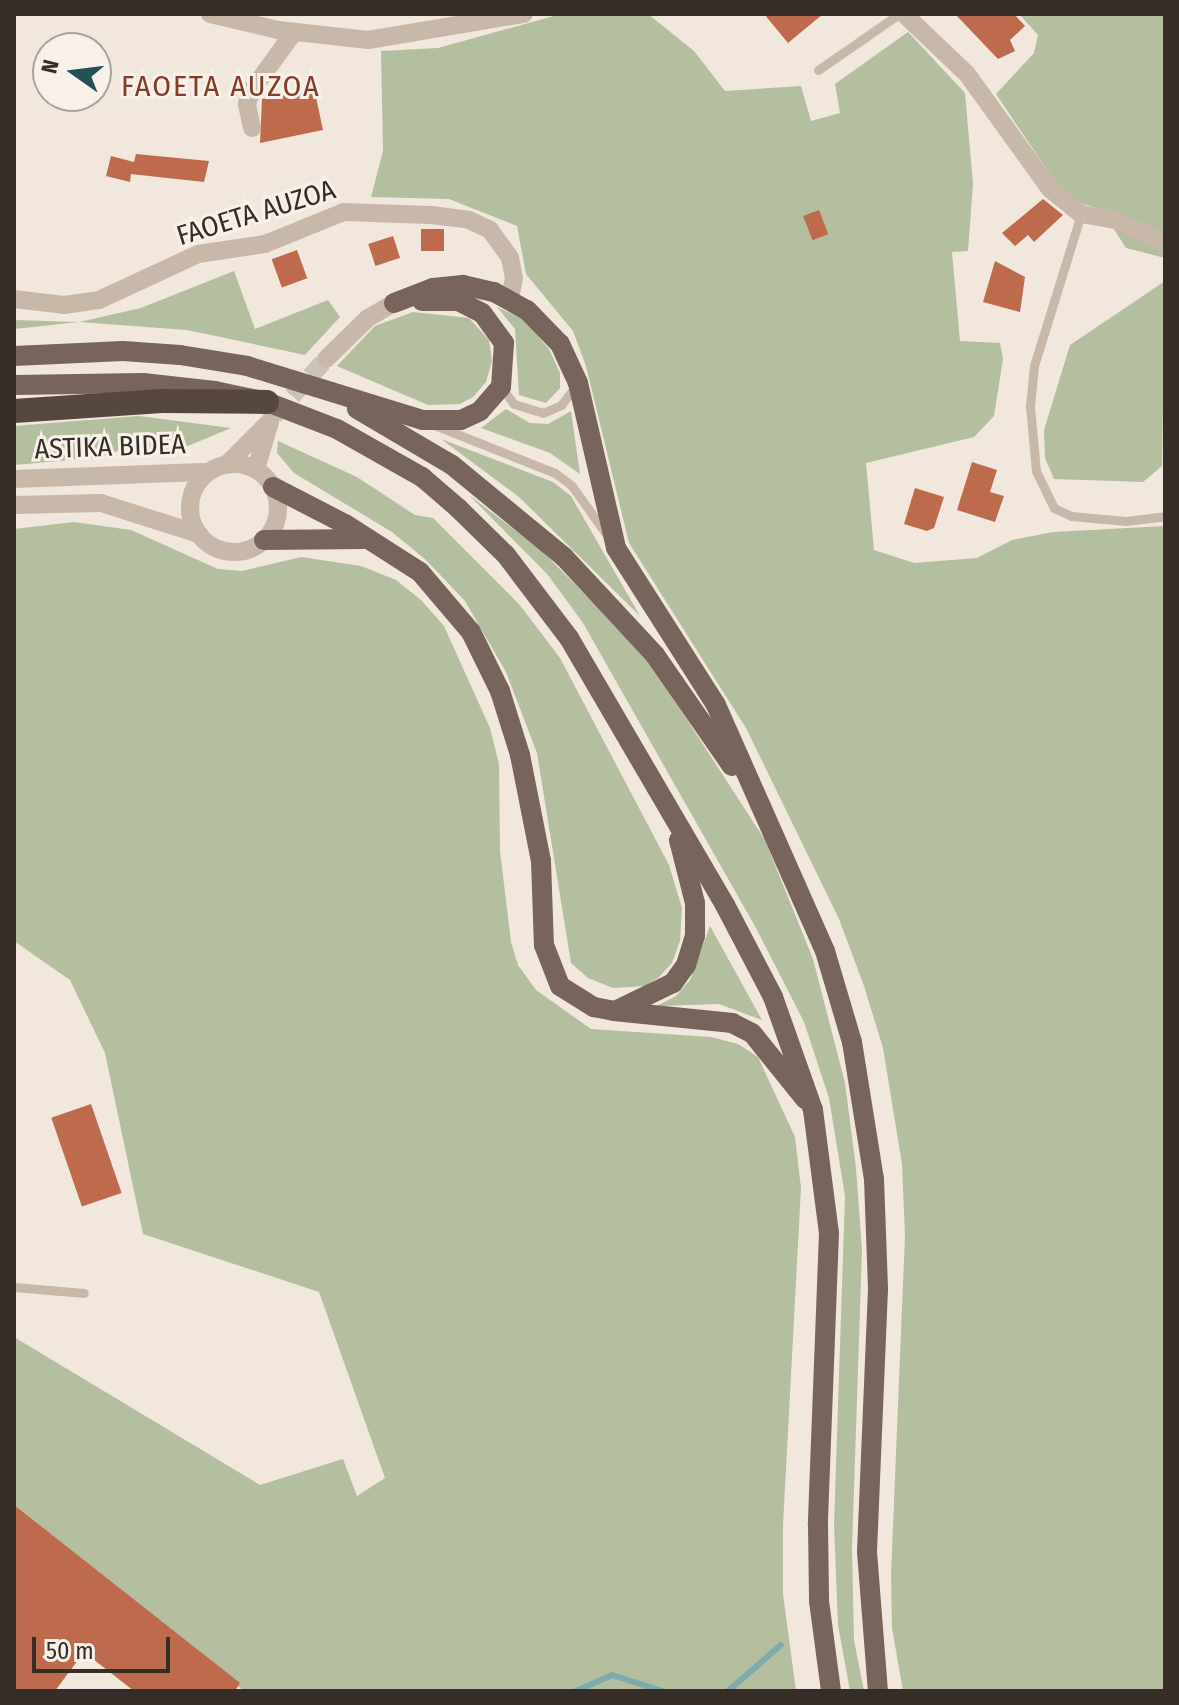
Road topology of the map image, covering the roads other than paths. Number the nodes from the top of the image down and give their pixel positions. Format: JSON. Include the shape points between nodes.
{"nodes":[{"id":1,"x":210,"y":14,"type":"edge"},
{"id":2,"x":524,"y":14,"type":"edge"},
{"id":3,"x":902,"y":14,"type":"edge"},
{"id":4,"x":294,"y":32,"type":"junction"},
{"id":5,"x":818,"y":70,"type":"dead end"},
{"id":6,"x":252,"y":128,"type":"dead end"},
{"id":7,"x":1081,"y":214,"type":"junction"},
{"id":8,"x":1165,"y":244,"type":"edge"},
{"id":9,"x":14,"y":299,"type":"edge"},
{"id":10,"x":510,"y":299,"type":"junction"},
{"id":11,"x":394,"y":303,"type":"junction"},
{"id":12,"x":14,"y":356,"type":"edge"},
{"id":13,"x":326,"y":359,"type":"tunnel mouth"},
{"id":14,"x":578,"y":383,"type":"junction"},
{"id":15,"x":14,"y":385,"type":"edge"},
{"id":16,"x":501,"y":387,"type":"junction"},
{"id":17,"x":326,"y":392,"type":"junction"},
{"id":18,"x":267,"y":402,"type":"junction"},
{"id":19,"x":14,"y":411,"type":"edge"},
{"id":20,"x":422,"y":420,"type":"junction"},
{"id":21,"x":227,"y":464,"type":"junction"},
{"id":22,"x":256,"y":469,"type":"junction"},
{"id":23,"x":209,"y":472,"type":"junction"},
{"id":24,"x":14,"y":479,"type":"edge"},
{"id":25,"x":273,"y":487,"type":"junction"},
{"id":26,"x":14,"y":505,"type":"edge"},
{"id":27,"x":1165,"y":516,"type":"edge"},
{"id":28,"x":199,"y":534,"type":"junction"},
{"id":29,"x":363,"y":539,"type":"junction"},
{"id":30,"x":264,"y":540,"type":"junction"},
{"id":31,"x":616,"y":548,"type":"junction"},
{"id":32,"x":673,"y":817,"type":"junction"},
{"id":33,"x":777,"y":837,"type":"junction"},
{"id":34,"x":614,"y":1011,"type":"junction"},
{"id":35,"x":813,"y":1110,"type":"junction"},
{"id":36,"x":14,"y":1287,"type":"edge"},
{"id":37,"x":84,"y":1293,"type":"dead end"},
{"id":38,"x":831,"y":1691,"type":"edge"},
{"id":39,"x":878,"y":1691,"type":"edge"}],
"edges":[{"from":1,"to":4,"type":"street"},
{"from":2,"to":4,"type":"street","via":[[368,40]]},
{"from":3,"to":5,"type":"lane"},
{"from":3,"to":7,"type":"street","via":[[967,74],[1031,169]]},
{"from":4,"to":6,"type":"street","via":[[252,90],[247,104]]},
{"from":7,"to":8,"type":"street","via":[[1116,220]]},
{"from":7,"to":27,"type":"lane","via":[[1034,366],[1030,406],[1036,471],[1054,508],[1071,516],[1126,521]]},
{"from":9,"to":10,"type":"street","name":"FAOETA AUZOA","via":[[64,305],[99,300],[198,254],[265,244],[344,212],[431,215],[490,230],[510,258]]},
{"from":10,"to":11,"type":"main road","via":[[463,285],[433,288]]},
{"from":10,"to":14,"type":"main road","via":[[544,324]]},
{"from":11,"to":13,"type":"street","via":[[368,318]]},
{"from":11,"to":16,"type":"main road","via":[[458,301],[482,313],[504,343]]},
{"from":12,"to":17,"type":"main road","via":[[123,351],[180,355],[247,366]]},
{"from":14,"to":16,"type":"lane","via":[[561,405],[543,413],[514,404]]},
{"from":14,"to":31,"type":"main road"},
{"from":15,"to":18,"type":"main road","via":[[143,383]]},
{"from":16,"to":20,"type":"main road","via":[[480,411],[461,420]]},
{"from":17,"to":20,"type":"main road"},
{"from":17,"to":33,"type":"main road","via":[[452,465],[564,557],[655,655],[697,710]]},
{"from":18,"to":19,"type":"highway","via":[[162,401]]},
{"from":18,"to":32,"type":"main road","via":[[337,429],[422,477],[506,555],[569,638]]},
{"from":20,"to":31,"type":"lane","via":[[555,473],[572,486]]},
{"from":21,"to":22,"type":"street"},
{"from":21,"to":22,"type":"street","via":[[270,421]]},
{"from":21,"to":23,"type":"street"},
{"from":22,"to":25,"type":"street"},
{"from":23,"to":24,"type":"street","name":"ASTIKA BIDEA"},
{"from":23,"to":28,"type":"street","via":[[190,504]]},
{"from":25,"to":29,"type":"main road"},
{"from":25,"to":30,"type":"street","via":[[278,514]]},
{"from":26,"to":28,"type":"street","name":"ASTIKA BIDEA","via":[[101,503]]},
{"from":28,"to":30,"type":"street","via":[[228,551]]},
{"from":29,"to":30,"type":"main road"},
{"from":29,"to":34,"type":"main road","via":[[420,572],[471,632],[500,691],[520,755],[541,861],[548,965],[560,986],[576,998]]},
{"from":31,"to":33,"type":"main road","via":[[716,705]]},
{"from":32,"to":34,"type":"main road","via":[[695,903],[695,936],[686,965],[673,983]]},
{"from":32,"to":35,"type":"main road","via":[[773,997]]},
{"from":33,"to":39,"type":"main road","via":[[825,951],[852,1042],[874,1179],[878,1289],[867,1552]]},
{"from":34,"to":35,"type":"main road","via":[[732,1023],[752,1033]]},
{"from":35,"to":38,"type":"main road","via":[[829,1233],[818,1525],[819,1601]]},
{"from":36,"to":37,"type":"lane"}]}
